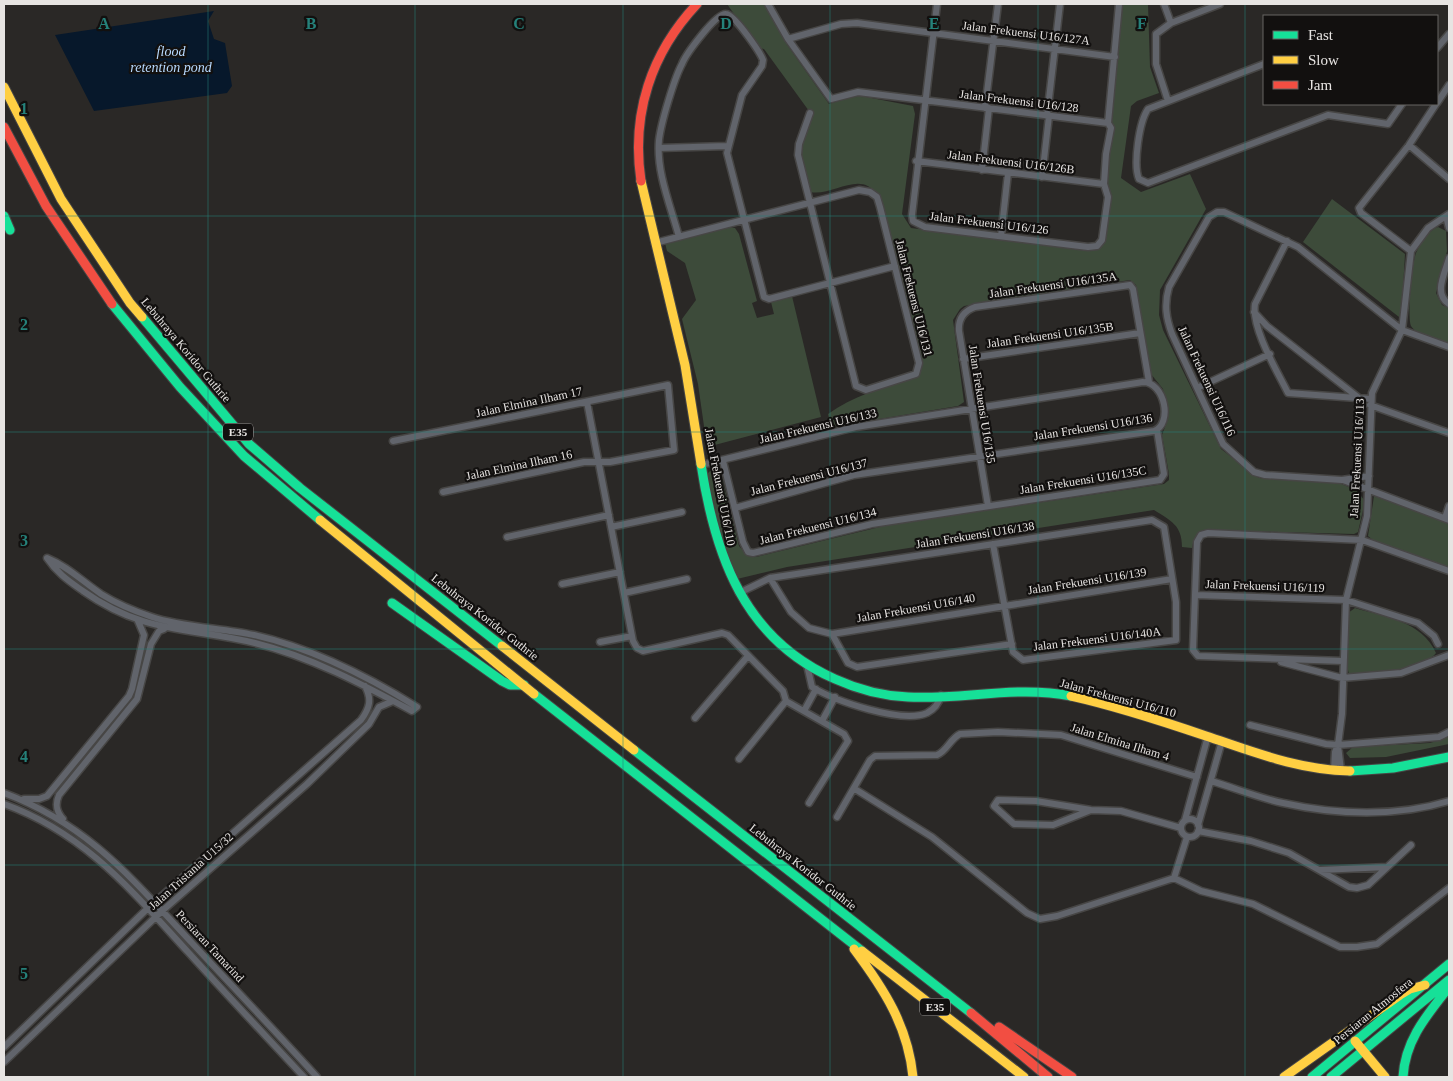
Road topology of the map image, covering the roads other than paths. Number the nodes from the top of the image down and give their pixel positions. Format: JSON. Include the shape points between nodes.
{"nodes":[{"id":1,"x":697,"y":4,"type":"edge"},
{"id":2,"x":768,"y":4,"type":"edge"},
{"id":3,"x":938,"y":4,"type":"edge"},
{"id":4,"x":998,"y":4,"type":"edge"},
{"id":5,"x":1060,"y":4,"type":"edge"},
{"id":6,"x":1119,"y":4,"type":"edge"},
{"id":7,"x":1164,"y":4,"type":"edge"},
{"id":8,"x":1220,"y":4,"type":"edge"},
{"id":9,"x":1171,"y":23,"type":"junction"},
{"id":10,"x":933,"y":32,"type":"junction"},
{"id":11,"x":1449,"y":34,"type":"edge"},
{"id":12,"x":788,"y":39,"type":"junction"},
{"id":13,"x":994,"y":41,"type":"junction"},
{"id":14,"x":1438,"y":47,"type":"edge"},
{"id":15,"x":1055,"y":50,"type":"junction"},
{"id":16,"x":1115,"y":57,"type":"junction"},
{"id":17,"x":1263,"y":64,"type":"edge"},
{"id":18,"x":1449,"y":85,"type":"edge"},
{"id":19,"x":4,"y":87,"type":"edge"},
{"id":20,"x":1438,"y":100,"type":"edge"},
{"id":21,"x":927,"y":101,"type":"junction"},
{"id":22,"x":1168,"y":101,"type":"junction"},
{"id":23,"x":1401,"y":105,"type":"edge"},
{"id":24,"x":1435,"y":105,"type":"edge"},
{"id":25,"x":987,"y":108,"type":"junction"},
{"id":26,"x":810,"y":114,"type":"dead end"},
{"id":27,"x":1048,"y":116,"type":"junction"},
{"id":28,"x":1108,"y":123,"type":"junction"},
{"id":29,"x":4,"y":127,"type":"edge"},
{"id":30,"x":1409,"y":145,"type":"junction"},
{"id":31,"x":728,"y":146,"type":"junction"},
{"id":32,"x":659,"y":148,"type":"junction"},
{"id":33,"x":916,"y":161,"type":"junction"},
{"id":34,"x":982,"y":170,"type":"junction"},
{"id":35,"x":1008,"y":173,"type":"junction"},
{"id":36,"x":1042,"y":178,"type":"junction"},
{"id":37,"x":1449,"y":179,"type":"edge"},
{"id":38,"x":1104,"y":184,"type":"junction"},
{"id":39,"x":809,"y":204,"type":"junction"},
{"id":40,"x":1447,"y":215,"type":"edge"},
{"id":41,"x":4,"y":216,"type":"edge"},
{"id":42,"x":743,"y":221,"type":"junction"},
{"id":43,"x":1449,"y":228,"type":"edge"},
{"id":44,"x":10,"y":230,"type":"dead end"},
{"id":45,"x":1001,"y":236,"type":"junction"},
{"id":46,"x":679,"y":237,"type":"junction"},
{"id":47,"x":1287,"y":241,"type":"junction"},
{"id":48,"x":655,"y":243,"type":"junction"},
{"id":49,"x":1411,"y":251,"type":"junction"},
{"id":50,"x":1449,"y":258,"type":"edge"},
{"id":51,"x":895,"y":266,"type":"junction"},
{"id":52,"x":830,"y":284,"type":"junction"},
{"id":53,"x":1449,"y":304,"type":"edge"},
{"id":54,"x":970,"y":309,"type":"joint"},
{"id":55,"x":1254,"y":312,"type":"junction"},
{"id":56,"x":1402,"y":330,"type":"junction"},
{"id":57,"x":1140,"y":333,"type":"junction"},
{"id":58,"x":1449,"y":347,"type":"edge"},
{"id":59,"x":1270,"y":354,"type":"junction"},
{"id":60,"x":963,"y":359,"type":"junction"},
{"id":61,"x":1149,"y":382,"type":"junction"},
{"id":62,"x":1197,"y":388,"type":"junction"},
{"id":63,"x":1360,"y":398,"type":"junction"},
{"id":64,"x":587,"y":402,"type":"junction"},
{"id":65,"x":1371,"y":402,"type":"junction"},
{"id":66,"x":970,"y":408,"type":"junction"},
{"id":67,"x":1157,"y":430,"type":"junction"},
{"id":68,"x":1449,"y":433,"type":"edge"},
{"id":69,"x":393,"y":441,"type":"dead end"},
{"id":70,"x":674,"y":450,"type":"joint"},
{"id":71,"x":978,"y":456,"type":"junction"},
{"id":72,"x":723,"y":460,"type":"junction"},
{"id":73,"x":599,"y":462,"type":"junction"},
{"id":74,"x":701,"y":465,"type":"junction"},
{"id":75,"x":1369,"y":476,"type":"junction"},
{"id":76,"x":1342,"y":480,"type":"junction"},
{"id":77,"x":1369,"y":491,"type":"junction"},
{"id":78,"x":443,"y":492,"type":"dead end"},
{"id":79,"x":988,"y":506,"type":"junction"},
{"id":80,"x":1449,"y":506,"type":"edge"},
{"id":81,"x":735,"y":508,"type":"junction"},
{"id":82,"x":682,"y":512,"type":"dead end"},
{"id":83,"x":609,"y":515,"type":"junction"},
{"id":84,"x":1447,"y":519,"type":"edge"},
{"id":85,"x":611,"y":527,"type":"junction"},
{"id":86,"x":507,"y":537,"type":"dead end"},
{"id":87,"x":1362,"y":540,"type":"junction"},
{"id":88,"x":993,"y":544,"type":"junction"},
{"id":89,"x":1449,"y":571,"type":"edge"},
{"id":90,"x":620,"y":572,"type":"junction"},
{"id":91,"x":770,"y":578,"type":"junction"},
{"id":92,"x":687,"y":579,"type":"dead end"},
{"id":93,"x":1172,"y":579,"type":"junction"},
{"id":94,"x":562,"y":584,"type":"dead end"},
{"id":95,"x":624,"y":593,"type":"junction"},
{"id":96,"x":739,"y":593,"type":"junction"},
{"id":97,"x":1195,"y":595,"type":"junction"},
{"id":98,"x":1346,"y":600,"type":"junction"},
{"id":99,"x":392,"y":603,"type":"dead end"},
{"id":100,"x":1005,"y":605,"type":"junction"},
{"id":101,"x":138,"y":621,"type":"junction"},
{"id":102,"x":165,"y":628,"type":"junction"},
{"id":103,"x":832,"y":634,"type":"junction"},
{"id":104,"x":632,"y":636,"type":"junction"},
{"id":105,"x":1176,"y":640,"type":"joint"},
{"id":106,"x":600,"y":642,"type":"dead end"},
{"id":107,"x":1012,"y":644,"type":"junction"},
{"id":108,"x":1438,"y":644,"type":"dead end"},
{"id":109,"x":1449,"y":655,"type":"edge"},
{"id":110,"x":748,"y":656,"type":"junction"},
{"id":111,"x":1267,"y":659,"type":"junction"},
{"id":112,"x":1343,"y":661,"type":"junction"},
{"id":113,"x":807,"y":665,"type":"junction"},
{"id":114,"x":1342,"y":678,"type":"junction"},
{"id":115,"x":366,"y":686,"type":"junction"},
{"id":116,"x":524,"y":686,"type":"junction"},
{"id":117,"x":816,"y":689,"type":"junction"},
{"id":118,"x":941,"y":695,"type":"junction"},
{"id":119,"x":835,"y":697,"type":"junction"},
{"id":120,"x":393,"y":701,"type":"junction"},
{"id":121,"x":786,"y":701,"type":"junction"},
{"id":122,"x":804,"y":711,"type":"junction"},
{"id":123,"x":695,"y":718,"type":"dead end"},
{"id":124,"x":822,"y":721,"type":"junction"},
{"id":125,"x":1250,"y":725,"type":"dead end"},
{"id":126,"x":1449,"y":732,"type":"edge"},
{"id":127,"x":1208,"y":736,"type":"junction"},
{"id":128,"x":1222,"y":741,"type":"junction"},
{"id":129,"x":1338,"y":745,"type":"junction"},
{"id":130,"x":320,"y":757,"type":"junction"},
{"id":131,"x":1449,"y":757,"type":"edge"},
{"id":132,"x":739,"y":759,"type":"dead end"},
{"id":133,"x":327,"y":764,"type":"junction"},
{"id":134,"x":1337,"y":770,"type":"junction"},
{"id":135,"x":1197,"y":777,"type":"junction"},
{"id":136,"x":1211,"y":781,"type":"junction"},
{"id":137,"x":855,"y":789,"type":"junction"},
{"id":138,"x":4,"y":793,"type":"edge"},
{"id":139,"x":13,"y":796,"type":"junction"},
{"id":140,"x":1449,"y":801,"type":"edge"},
{"id":141,"x":809,"y":803,"type":"dead end"},
{"id":142,"x":4,"y":804,"type":"edge"},
{"id":143,"x":1091,"y":810,"type":"junction"},
{"id":144,"x":837,"y":817,"type":"dead end"},
{"id":145,"x":1185,"y":820,"type":"junction"},
{"id":146,"x":68,"y":824,"type":"junction"},
{"id":147,"x":1181,"y":828,"type":"junction"},
{"id":148,"x":1198,"y":828,"type":"junction"},
{"id":149,"x":1187,"y":837,"type":"junction"},
{"id":150,"x":1411,"y":845,"type":"dead end"},
{"id":151,"x":1387,"y":867,"type":"junction"},
{"id":152,"x":1319,"y":870,"type":"junction"},
{"id":153,"x":1174,"y":878,"type":"junction"},
{"id":154,"x":1449,"y":888,"type":"edge"},
{"id":155,"x":140,"y":899,"type":"junction"},
{"id":156,"x":154,"y":903,"type":"junction"},
{"id":157,"x":148,"y":908,"type":"junction"},
{"id":158,"x":162,"y":911,"type":"junction"},
{"id":159,"x":140,"y":917,"type":"junction"},
{"id":160,"x":156,"y":917,"type":"junction"},
{"id":161,"x":845,"y":938,"type":"junction"},
{"id":162,"x":902,"y":961,"type":"junction"},
{"id":163,"x":1449,"y":964,"type":"edge"},
{"id":164,"x":1449,"y":980,"type":"edge"},
{"id":165,"x":1425,"y":985,"type":"junction"},
{"id":166,"x":1449,"y":987,"type":"edge"},
{"id":167,"x":1355,"y":1041,"type":"junction"},
{"id":168,"x":4,"y":1047,"type":"edge"},
{"id":169,"x":1363,"y":1050,"type":"junction"},
{"id":170,"x":4,"y":1062,"type":"edge"},
{"id":171,"x":304,"y":1077,"type":"edge"},
{"id":172,"x":317,"y":1077,"type":"edge"},
{"id":173,"x":913,"y":1077,"type":"edge"},
{"id":174,"x":1024,"y":1077,"type":"edge"},
{"id":175,"x":1048,"y":1077,"type":"edge"},
{"id":176,"x":1072,"y":1077,"type":"edge"},
{"id":177,"x":1284,"y":1077,"type":"edge"},
{"id":178,"x":1312,"y":1077,"type":"edge"},
{"id":179,"x":1331,"y":1077,"type":"edge"},
{"id":180,"x":1385,"y":1077,"type":"edge"},
{"id":181,"x":1404,"y":1077,"type":"edge"}],
"edges":[{"from":1,"to":48,"type":"main road","name":"Jalan Frekuensi U16/110","via":[[660,53],[652,70],[639,126],[638,163]]},
{"from":2,"to":12,"type":"street"},
{"from":3,"to":10,"type":"street","name":"Jalan Frekuensi U16/126"},
{"from":4,"to":13,"type":"street"},
{"from":5,"to":15,"type":"street"},
{"from":6,"to":16,"type":"street"},
{"from":7,"to":9,"type":"street"},
{"from":8,"to":9,"type":"street"},
{"from":9,"to":22,"type":"street","via":[[1156,34],[1156,64]]},
{"from":10,"to":12,"type":"street","name":"Jalan Frekuensi U16/127A","via":[[858,23],[841,24]]},
{"from":10,"to":13,"type":"street","name":"Jalan Frekuensi U16/127A"},
{"from":10,"to":21,"type":"street","name":"Jalan Frekuensi U16/126"},
{"from":11,"to":14,"type":"street"},
{"from":12,"to":21,"type":"street","name":"Jalan Frekuensi U16/128","via":[[829,98],[858,92]]},
{"from":13,"to":15,"type":"street","name":"Jalan Frekuensi U16/127A"},
{"from":13,"to":25,"type":"street"},
{"from":15,"to":16,"type":"street","name":"Jalan Frekuensi U16/127A"},
{"from":15,"to":27,"type":"street"},
{"from":16,"to":28,"type":"street"},
{"from":17,"to":22,"type":"street"},
{"from":18,"to":20,"type":"street"},
{"from":19,"to":162,"type":"main road","name":"Lebuhraya Koridor Guthrie","number":"E35","via":[[61,199],[130,302],[249,444],[300,488]]},
{"from":21,"to":25,"type":"street","name":"Jalan Frekuensi U16/128"},
{"from":21,"to":33,"type":"street","name":"Jalan Frekuensi U16/126"},
{"from":22,"to":23,"type":"street","via":[[1148,109],[1142,117],[1136,172],[1139,179],[1148,183],[1328,114],[1388,124]]},
{"from":24,"to":30,"type":"street"},
{"from":25,"to":27,"type":"street","name":"Jalan Frekuensi U16/128"},
{"from":25,"to":34,"type":"street"},
{"from":26,"to":39,"type":"street","via":[[798,150]]},
{"from":27,"to":28,"type":"street","name":"Jalan Frekuensi U16/128"},
{"from":27,"to":36,"type":"street"},
{"from":28,"to":38,"type":"street","via":[[1111,128]]},
{"from":29,"to":116,"type":"main road","number":"E35","via":[[46,206],[121,317],[244,456]]},
{"from":30,"to":37,"type":"street"},
{"from":30,"to":49,"type":"street","via":[[1360,206],[1361,213]]},
{"from":31,"to":32,"type":"street"},
{"from":31,"to":32,"type":"street","via":[[742,95],[763,60],[744,31],[726,14],[717,17],[681,64]]},
{"from":31,"to":42,"type":"street"},
{"from":32,"to":46,"type":"street","via":[[661,170]]},
{"from":33,"to":34,"type":"street","name":"Jalan Frekuensi U16/126B"},
{"from":33,"to":45,"type":"street","name":"Jalan Frekuensi U16/126","via":[[912,214],[915,223]]},
{"from":34,"to":35,"type":"street","name":"Jalan Frekuensi U16/126B"},
{"from":35,"to":36,"type":"street","name":"Jalan Frekuensi U16/126B"},
{"from":35,"to":45,"type":"street"},
{"from":36,"to":38,"type":"street","name":"Jalan Frekuensi U16/126B"},
{"from":38,"to":45,"type":"street","name":"Jalan Frekuensi U16/126","via":[[1108,197],[1102,240],[1097,246]]},
{"from":39,"to":42,"type":"street","name":"Jalan Frekuensi U16/131"},
{"from":39,"to":51,"type":"street","name":"Jalan Frekuensi U16/131","via":[[859,190],[870,192],[878,201]]},
{"from":39,"to":52,"type":"street","name":"Jalan Frekuensi U16/131"},
{"from":40,"to":43,"type":"street"},
{"from":40,"to":49,"type":"street","name":"Jalan Frekuensi U16/113","via":[[1428,228]]},
{"from":41,"to":44,"type":"main road"},
{"from":42,"to":46,"type":"street","name":"Jalan Frekuensi U16/131"},
{"from":42,"to":52,"type":"street","via":[[766,299]]},
{"from":46,"to":48,"type":"street","name":"Jalan Frekuensi U16/131"},
{"from":47,"to":55,"type":"street"},
{"from":47,"to":56,"type":"street"},
{"from":47,"to":62,"type":"street","name":"Jalan Frekuensi U16/116","via":[[1224,212],[1209,217],[1169,287],[1166,298],[1169,326]]},
{"from":48,"to":74,"type":"main road","name":"Jalan Frekuensi U16/110","via":[[689,384]]},
{"from":49,"to":56,"type":"street","name":"Jalan Frekuensi U16/113"},
{"from":50,"to":53,"type":"street","via":[[1441,286],[1442,296]]},
{"from":51,"to":52,"type":"street"},
{"from":51,"to":52,"type":"street","name":"Jalan Frekuensi U16/131","via":[[919,367],[912,376],[866,390],[856,386]]},
{"from":54,"to":57,"type":"street","name":"Jalan Frekuensi U16/135A","via":[[1128,285],[1133,289]]},
{"from":54,"to":60,"type":"street","name":"Jalan Frekuensi U16/135","via":[[958,326]]},
{"from":55,"to":59,"type":"street"},
{"from":55,"to":63,"type":"street","via":[[1267,326]]},
{"from":56,"to":58,"type":"street"},
{"from":56,"to":65,"type":"street","name":"Jalan Frekuensi U16/113","via":[[1374,385]]},
{"from":57,"to":60,"type":"street","name":"Jalan Frekuensi U16/135B"},
{"from":57,"to":61,"type":"street","name":"Jalan Frekuensi U16/135A"},
{"from":59,"to":62,"type":"street"},
{"from":59,"to":63,"type":"street","via":[[1288,393]]},
{"from":60,"to":66,"type":"street","name":"Jalan Frekuensi U16/135"},
{"from":61,"to":66,"type":"street"},
{"from":61,"to":67,"type":"street","name":"Jalan Frekuensi U16/136","via":[[1160,392],[1164,416]]},
{"from":62,"to":76,"type":"street","name":"Jalan Frekuensi U16/116","via":[[1223,444],[1254,472]]},
{"from":63,"to":65,"type":"street"},
{"from":64,"to":69,"type":"street","name":"Jalan Elmina Ilham 17"},
{"from":64,"to":70,"type":"street","name":"Jalan Elmina Ilham 17","via":[[668,385]]},
{"from":64,"to":73,"type":"street"},
{"from":65,"to":68,"type":"street"},
{"from":65,"to":75,"type":"street","name":"Jalan Frekuensi U16/113"},
{"from":66,"to":71,"type":"street","name":"Jalan Frekuensi U16/135"},
{"from":66,"to":72,"type":"street","name":"Jalan Frekuensi U16/133","via":[[844,429]]},
{"from":67,"to":71,"type":"street","name":"Jalan Frekuensi U16/136"},
{"from":67,"to":79,"type":"street","name":"Jalan Frekuensi U16/135C","via":[[1164,474],[1160,480]]},
{"from":70,"to":73,"type":"street","name":"Jalan Elmina Ilham 16"},
{"from":71,"to":79,"type":"street","name":"Jalan Frekuensi U16/135"},
{"from":71,"to":81,"type":"street","name":"Jalan Frekuensi U16/137","via":[[854,475]]},
{"from":72,"to":74,"type":"street","name":"Jalan Frekuensi U16/133"},
{"from":72,"to":81,"type":"street","name":"Jalan Frekuensi U16/134"},
{"from":73,"to":78,"type":"street","name":"Jalan Elmina Ilham 16","via":[[584,462]]},
{"from":73,"to":83,"type":"street"},
{"from":74,"to":96,"type":"main road","name":"Jalan Frekuensi U16/110","via":[[714,532]]},
{"from":75,"to":76,"type":"street"},
{"from":75,"to":77,"type":"street","name":"Jalan Frekuensi U16/113"},
{"from":76,"to":77,"type":"street"},
{"from":77,"to":84,"type":"street"},
{"from":77,"to":87,"type":"street","name":"Jalan Frekuensi U16/113"},
{"from":79,"to":81,"type":"street","name":"Jalan Frekuensi U16/134","via":[[865,525],[753,553],[748,552],[743,542]]},
{"from":80,"to":84,"type":"street"},
{"from":82,"to":85,"type":"street"},
{"from":83,"to":85,"type":"street"},
{"from":83,"to":86,"type":"street"},
{"from":85,"to":90,"type":"street"},
{"from":87,"to":89,"type":"street"},
{"from":87,"to":97,"type":"street","name":"Jalan Frekuensi U16/119","via":[[1204,534],[1197,542]]},
{"from":87,"to":98,"type":"street","name":"Jalan Frekuensi U16/113"},
{"from":88,"to":91,"type":"street","name":"Jalan Frekuensi U16/138"},
{"from":88,"to":93,"type":"street","name":"Jalan Frekuensi U16/138","via":[[1152,520],[1164,528]]},
{"from":88,"to":100,"type":"street"},
{"from":90,"to":94,"type":"street"},
{"from":90,"to":95,"type":"street"},
{"from":91,"to":96,"type":"street","name":"Jalan Frekuensi U16/138"},
{"from":91,"to":103,"type":"street","via":[[791,612],[809,628]]},
{"from":92,"to":95,"type":"street"},
{"from":93,"to":100,"type":"street","name":"Jalan Frekuensi U16/139"},
{"from":93,"to":105,"type":"street","name":"Jalan Frekuensi U16/138"},
{"from":95,"to":104,"type":"street"},
{"from":96,"to":113,"type":"main road","name":"Jalan Frekuensi U16/110","via":[[770,635]]},
{"from":97,"to":98,"type":"street","name":"Jalan Frekuensi U16/119"},
{"from":97,"to":111,"type":"street","via":[[1193,650],[1198,656]]},
{"from":98,"to":108,"type":"street","name":"Jalan Frekuensi U16/119","via":[[1418,623],[1434,636]]},
{"from":98,"to":112,"type":"street","name":"Jalan Frekuensi U16/113"},
{"from":99,"to":116,"type":"main road","via":[[502,681]]},
{"from":100,"to":103,"type":"street","name":"Jalan Frekuensi U16/140"},
{"from":100,"to":107,"type":"street"},
{"from":101,"to":102,"type":"street"},
{"from":101,"to":120,"type":"street","via":[[99,602],[66,579],[47,558],[63,565],[124,607],[156,618],[255,635],[311,654],[372,680],[417,707],[412,711]]},
{"from":101,"to":139,"type":"street","via":[[144,635],[129,696],[47,796],[30,800]]},
{"from":102,"to":115,"type":"street","via":[[255,643],[308,660]]},
{"from":102,"to":146,"type":"street","via":[[159,631],[152,644],[137,699],[56,801],[58,813]]},
{"from":103,"to":107,"type":"street","via":[[848,663],[857,666]]},
{"from":104,"to":106,"type":"street"},
{"from":104,"to":110,"type":"street","via":[[637,648],[644,651],[722,633]]},
{"from":105,"to":107,"type":"street","name":"Jalan Frekuensi U16/140A","via":[[1023,660],[1014,652]]},
{"from":109,"to":114,"type":"street","via":[[1401,672]]},
{"from":110,"to":121,"type":"street","via":[[783,691]]},
{"from":110,"to":123,"type":"street"},
{"from":111,"to":112,"type":"street"},
{"from":111,"to":114,"type":"street"},
{"from":112,"to":114,"type":"street","name":"Jalan Frekuensi U16/113"},
{"from":113,"to":117,"type":"street","via":[[810,683]]},
{"from":113,"to":118,"type":"main road","name":"Jalan Frekuensi U16/110","via":[[843,682],[877,692],[906,697]]},
{"from":114,"to":129,"type":"street","name":"Jalan Frekuensi U16/113"},
{"from":115,"to":120,"type":"street"},
{"from":115,"to":130,"type":"street","name":"Jalan Tristania U15/32","via":[[370,696],[367,712]]},
{"from":116,"to":161,"type":"main road","number":"E35"},
{"from":117,"to":119,"type":"street"},
{"from":117,"to":122,"type":"street"},
{"from":118,"to":119,"type":"street","via":[[936,707],[918,714],[867,709]]},
{"from":118,"to":127,"type":"main road","name":"Jalan Frekuensi U16/110","via":[[1020,690],[1058,694]]},
{"from":119,"to":124,"type":"street"},
{"from":120,"to":133,"type":"street","name":"Jalan Tristania U15/32","via":[[380,707],[368,724]]},
{"from":121,"to":122,"type":"street"},
{"from":121,"to":132,"type":"street"},
{"from":122,"to":124,"type":"street"},
{"from":124,"to":141,"type":"street","via":[[844,734],[848,741]]},
{"from":125,"to":129,"type":"street"},
{"from":126,"to":129,"type":"street","via":[[1439,737]]},
{"from":127,"to":128,"type":"main road","name":"Jalan Frekuensi U16/110"},
{"from":127,"to":135,"type":"street"},
{"from":128,"to":134,"type":"main road","name":"Jalan Frekuensi U16/110","via":[[1286,762]]},
{"from":128,"to":136,"type":"street"},
{"from":129,"to":134,"type":"street","name":"Jalan Frekuensi U16/113","via":[[1335,752]]},
{"from":130,"to":133,"type":"street"},
{"from":130,"to":156,"type":"street","name":"Jalan Tristania U15/32"},
{"from":131,"to":134,"type":"main road","name":"Jalan Frekuensi U16/110","via":[[1412,766],[1366,771]]},
{"from":133,"to":158,"type":"street","name":"Jalan Tristania U15/32"},
{"from":135,"to":137,"type":"street","name":"Jalan Elmina Ilham 4","via":[[1061,735],[998,732],[960,734],[937,756],[875,756]]},
{"from":135,"to":145,"type":"street"},
{"from":136,"to":140,"type":"street","via":[[1283,803],[1355,813],[1413,810]]},
{"from":136,"to":148,"type":"street"},
{"from":137,"to":144,"type":"street","name":"Jalan Elmina Ilham 4"},
{"from":137,"to":153,"type":"street","via":[[932,837],[1027,914],[1040,919]]},
{"from":138,"to":139,"type":"street","name":"Persiaran Tamarind"},
{"from":139,"to":146,"type":"street","name":"Persiaran Tamarind"},
{"from":142,"to":155,"type":"street","name":"Persiaran Tamarind","via":[[36,817],[82,845]]},
{"from":143,"to":143,"type":"street","via":[[1053,826],[1014,824],[994,806],[998,800],[1036,801]]},
{"from":143,"to":147,"type":"street","via":[[1121,811]]},
{"from":145,"to":147,"type":"street"},
{"from":145,"to":148,"type":"street","via":[[1191,819]]},
{"from":146,"to":156,"type":"street","name":"Persiaran Tamarind","via":[[101,850]]},
{"from":147,"to":149,"type":"street"},
{"from":148,"to":149,"type":"street","via":[[1193,837]]},
{"from":148,"to":152,"type":"street","via":[[1289,853]]},
{"from":149,"to":153,"type":"street"},
{"from":150,"to":151,"type":"street"},
{"from":151,"to":152,"type":"street"},
{"from":151,"to":152,"type":"street","via":[[1368,885],[1357,888],[1349,887]]},
{"from":153,"to":154,"type":"street","via":[[1201,891],[1253,904],[1340,947],[1377,944]]},
{"from":155,"to":157,"type":"street","name":"Persiaran Tamarind"},
{"from":155,"to":159,"type":"street"},
{"from":156,"to":157,"type":"street","name":"Jalan Tristania U15/32"},
{"from":156,"to":158,"type":"street","name":"Persiaran Tamarind"},
{"from":157,"to":159,"type":"street","name":"Jalan Tristania U15/32"},
{"from":157,"to":160,"type":"street","name":"Persiaran Tamarind"},
{"from":158,"to":160,"type":"street","name":"Jalan Tristania U15/32"},
{"from":158,"to":172,"type":"street","name":"Persiaran Tamarind"},
{"from":159,"to":168,"type":"street","name":"Jalan Tristania U15/32"},
{"from":160,"to":170,"type":"street","name":"Jalan Tristania U15/32"},
{"from":160,"to":171,"type":"street","name":"Persiaran Tamarind"},
{"from":161,"to":173,"type":"main road","via":[[898,1012],[911,1052]]},
{"from":161,"to":174,"type":"main road","number":"E35"},
{"from":162,"to":175,"type":"main road","name":"Lebuhraya Koridor Guthrie","number":"E35"},
{"from":162,"to":176,"type":"main road"},
{"from":163,"to":165,"type":"main road","name":"Persiaran Atmosfera"},
{"from":164,"to":169,"type":"main road","name":"Persiaran Atmosfera"},
{"from":165,"to":167,"type":"main road","name":"Persiaran Atmosfera"},
{"from":165,"to":177,"type":"main road","via":[[1400,995]]},
{"from":166,"to":181,"type":"main road","via":[[1421,1021],[1408,1047]]},
{"from":167,"to":169,"type":"main road"},
{"from":167,"to":178,"type":"main road","name":"Persiaran Atmosfera"},
{"from":169,"to":179,"type":"main road","name":"Persiaran Atmosfera"},
{"from":169,"to":180,"type":"main road"}]}
